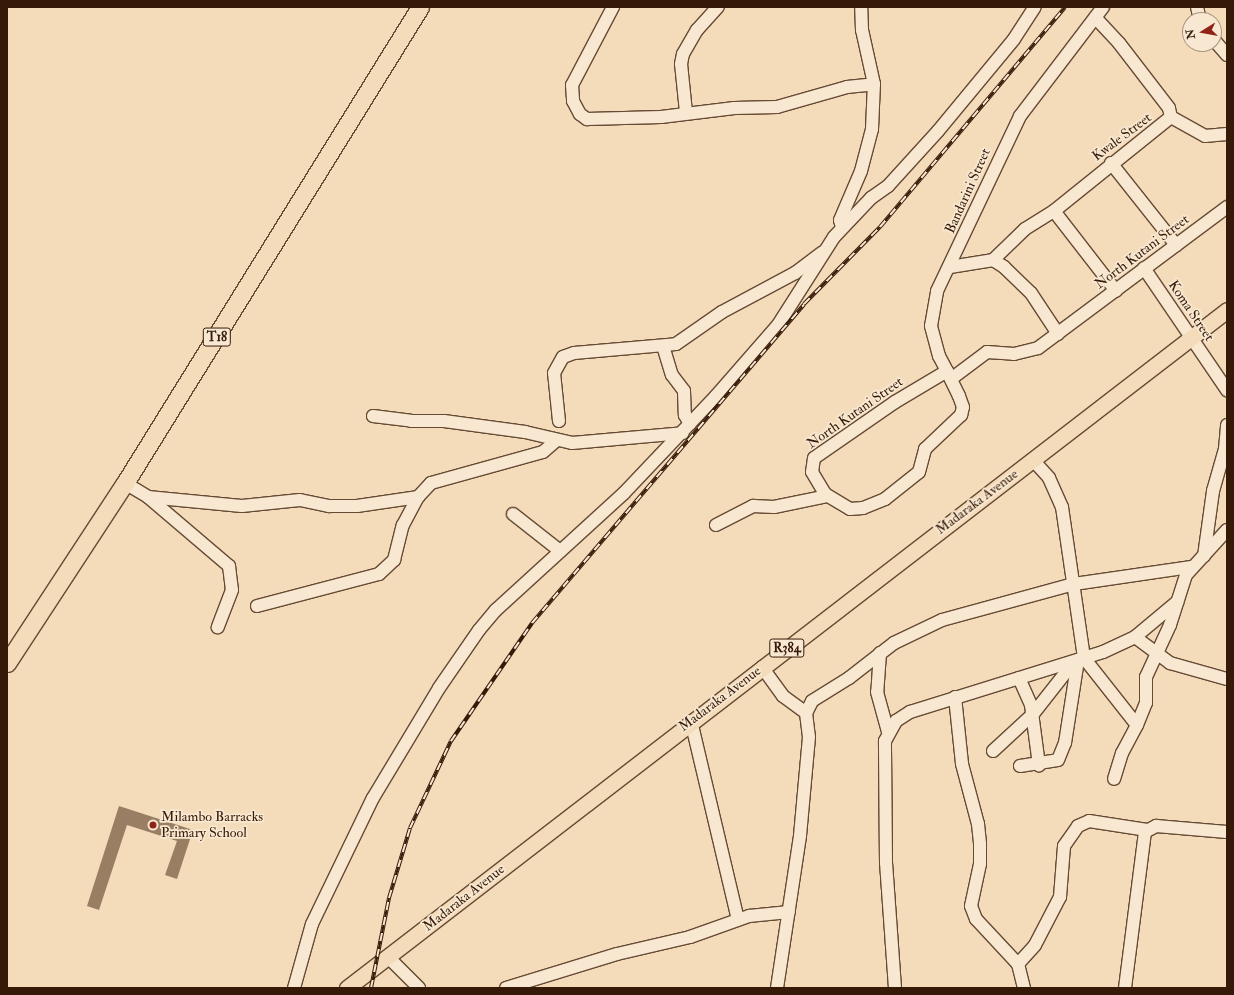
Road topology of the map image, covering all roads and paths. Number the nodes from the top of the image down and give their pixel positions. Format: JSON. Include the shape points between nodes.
{"nodes":[{"id":1,"x":420,"y":7,"type":"edge"},
{"id":2,"x":613,"y":7,"type":"edge"},
{"id":3,"x":718,"y":7,"type":"edge"},
{"id":4,"x":861,"y":7,"type":"edge"},
{"id":5,"x":1035,"y":7,"type":"edge"},
{"id":6,"x":1103,"y":7,"type":"edge"},
{"id":7,"x":1095,"y":17,"type":"junction"},
{"id":8,"x":874,"y":84,"type":"junction"},
{"id":9,"x":686,"y":112,"type":"junction"},
{"id":10,"x":1171,"y":117,"type":"junction"},
{"id":11,"x":1227,"y":134,"type":"edge"},
{"id":12,"x":1111,"y":163,"type":"junction"},
{"id":13,"x":1227,"y":207,"type":"edge"},
{"id":14,"x":1054,"y":211,"type":"junction"},
{"id":15,"x":842,"y":227,"type":"junction"},
{"id":16,"x":1176,"y":245,"type":"junction"},
{"id":17,"x":822,"y":253,"type":"junction"},
{"id":18,"x":993,"y":260,"type":"junction"},
{"id":19,"x":950,"y":267,"type":"junction"},
{"id":20,"x":1144,"y":268,"type":"junction"},
{"id":21,"x":1116,"y":291,"type":"junction"},
{"id":22,"x":1227,"y":310,"type":"edge"},
{"id":23,"x":1058,"y":334,"type":"junction"},
{"id":24,"x":1192,"y":336,"type":"junction"},
{"id":25,"x":663,"y":346,"type":"junction"},
{"id":26,"x":949,"y":375,"type":"junction"},
{"id":27,"x":1227,"y":390,"type":"edge"},
{"id":28,"x":963,"y":406,"type":"joint"},
{"id":29,"x":373,"y":416,"type":"dead end"},
{"id":30,"x":559,"y":421,"type":"dead end"},
{"id":31,"x":1227,"y":425,"type":"edge"},
{"id":32,"x":686,"y":428,"type":"junction"},
{"id":33,"x":557,"y":440,"type":"junction"},
{"id":34,"x":1032,"y":460,"type":"junction"},
{"id":35,"x":125,"y":483,"type":"junction"},
{"id":36,"x":827,"y":496,"type":"junction"},
{"id":37,"x":148,"y":497,"type":"junction"},
{"id":38,"x":418,"y":497,"type":"junction"},
{"id":39,"x":513,"y":514,"type":"dead end"},
{"id":40,"x":716,"y":526,"type":"dead end"},
{"id":41,"x":1227,"y":530,"type":"edge"},
{"id":42,"x":560,"y":551,"type":"junction"},
{"id":43,"x":1204,"y":556,"type":"junction"},
{"id":44,"x":1190,"y":567,"type":"junction"},
{"id":45,"x":1074,"y":584,"type":"junction"},
{"id":46,"x":1177,"y":602,"type":"junction"},
{"id":47,"x":257,"y":606,"type":"dead end"},
{"id":48,"x":218,"y":627,"type":"dead end"},
{"id":49,"x":1135,"y":637,"type":"junction"},
{"id":50,"x":880,"y":653,"type":"junction"},
{"id":51,"x":1156,"y":656,"type":"junction"},
{"id":52,"x":1077,"y":660,"type":"junction"},
{"id":53,"x":7,"y":663,"type":"edge"},
{"id":54,"x":762,"y":667,"type":"junction"},
{"id":55,"x":1019,"y":678,"type":"junction"},
{"id":56,"x":1227,"y":679,"type":"edge"},
{"id":57,"x":955,"y":698,"type":"junction"},
{"id":58,"x":806,"y":713,"type":"junction"},
{"id":59,"x":1032,"y":714,"type":"junction"},
{"id":60,"x":691,"y":721,"type":"junction"},
{"id":61,"x":1137,"y":726,"type":"junction"},
{"id":62,"x":888,"y":732,"type":"junction"},
{"id":63,"x":993,"y":751,"type":"dead end"},
{"id":64,"x":1038,"y":765,"type":"junction"},
{"id":65,"x":1020,"y":766,"type":"dead end"},
{"id":66,"x":1114,"y":779,"type":"dead end"},
{"id":67,"x":1147,"y":830,"type":"junction"},
{"id":68,"x":1227,"y":832,"type":"edge"},
{"id":69,"x":789,"y":912,"type":"junction"},
{"id":70,"x":738,"y":920,"type":"junction"},
{"id":71,"x":388,"y":957,"type":"junction"},
{"id":72,"x":1018,"y":964,"type":"junction"},
{"id":73,"x":294,"y":988,"type":"edge"},
{"id":74,"x":347,"y":988,"type":"edge"},
{"id":75,"x":419,"y":988,"type":"edge"},
{"id":76,"x":506,"y":988,"type":"edge"},
{"id":77,"x":777,"y":988,"type":"edge"},
{"id":78,"x":895,"y":988,"type":"edge"},
{"id":79,"x":1024,"y":988,"type":"edge"},
{"id":80,"x":1125,"y":988,"type":"edge"}],
"edges":[{"from":1,"to":35,"type":"highway","number":"T18"},
{"from":2,"to":9,"type":"street","via":[[572,85],[571,97],[580,114],[587,119],[609,119],[661,117]]},
{"from":3,"to":9,"type":"street","via":[[697,30],[683,54]]},
{"from":4,"to":8,"type":"street","via":[[862,30]]},
{"from":5,"to":15,"type":"street","via":[[1014,39],[938,131],[888,186]]},
{"from":6,"to":7,"type":"street","name":"Bandarini Street"},
{"from":7,"to":10,"type":"street","name":"Kwale Street","via":[[1124,49],[1169,108]]},
{"from":7,"to":19,"type":"street","name":"Bandarini Street","via":[[1020,116]]},
{"from":8,"to":9,"type":"street","via":[[847,87],[777,107]]},
{"from":8,"to":15,"type":"street","via":[[872,129],[861,171],[840,220]]},
{"from":10,"to":11,"type":"street","via":[[1205,136]]},
{"from":10,"to":12,"type":"street","name":"Kwale Street"},
{"from":12,"to":14,"type":"street","name":"Kwale Street"},
{"from":12,"to":16,"type":"street"},
{"from":13,"to":16,"type":"street","name":"North Kutani Street"},
{"from":14,"to":18,"type":"street","name":"Kwale Street","via":[[1025,229]]},
{"from":14,"to":21,"type":"street"},
{"from":15,"to":17,"type":"street"},
{"from":16,"to":20,"type":"street","name":"North Kutani Street"},
{"from":17,"to":25,"type":"street","via":[[795,273],[722,312],[685,340]]},
{"from":17,"to":32,"type":"street","via":[[806,285],[778,325]]},
{"from":18,"to":19,"type":"street"},
{"from":18,"to":23,"type":"street","via":[[1017,276]]},
{"from":19,"to":26,"type":"street","name":"Bandarini Street","via":[[937,291],[931,326],[939,356]]},
{"from":20,"to":21,"type":"street","name":"North Kutani Street"},
{"from":20,"to":24,"type":"street","name":"Koma Street"},
{"from":21,"to":23,"type":"street","name":"North Kutani Street"},
{"from":22,"to":24,"type":"main road","name":"Madaraka Avenue","number":"R384"},
{"from":23,"to":26,"type":"street","name":"North Kutani Street","via":[[1030,351],[1014,354],[988,352]]},
{"from":24,"to":27,"type":"street","name":"Koma Street","via":[[1208,367]]},
{"from":24,"to":34,"type":"main road","name":"Madaraka Avenue","number":"R384"},
{"from":25,"to":30,"type":"street","via":[[574,353],[563,357],[554,373]]},
{"from":25,"to":32,"type":"street","via":[[672,375],[684,391]]},
{"from":26,"to":28,"type":"street","name":"Bandarini Street"},
{"from":26,"to":36,"type":"street","name":"North Kutani Street","via":[[895,402],[814,458],[812,472]]},
{"from":28,"to":36,"type":"street","name":"North Kutani Street","via":[[961,416],[925,449],[919,472],[893,494],[857,509],[845,508]]},
{"from":29,"to":33,"type":"street","via":[[411,421],[444,421],[525,432]]},
{"from":31,"to":43,"type":"street","via":[[1225,449],[1213,491]]},
{"from":32,"to":33,"type":"street","via":[[582,443]]},
{"from":32,"to":42,"type":"street","via":[[624,493]]},
{"from":33,"to":38,"type":"street","via":[[543,452],[431,483]]},
{"from":34,"to":45,"type":"street","via":[[1048,478],[1062,507]]},
{"from":34,"to":54,"type":"main road","name":"Madaraka Avenue","number":"R384"},
{"from":35,"to":37,"type":"street"},
{"from":35,"to":53,"type":"highway","number":"T18"},
{"from":36,"to":40,"type":"street","via":[[774,507],[752,506]]},
{"from":37,"to":38,"type":"street","via":[[242,506],[300,500],[343,506]]},
{"from":37,"to":48,"type":"street","via":[[229,566],[232,590]]},
{"from":38,"to":47,"type":"street","via":[[403,525],[394,560],[389,568],[369,577]]},
{"from":39,"to":42,"type":"street"},
{"from":41,"to":43,"type":"street"},
{"from":42,"to":73,"type":"street","via":[[496,610],[479,630],[439,688],[381,783],[312,924]]},
{"from":43,"to":44,"type":"street"},
{"from":44,"to":45,"type":"street"},
{"from":44,"to":46,"type":"street"},
{"from":45,"to":50,"type":"street","via":[[942,620],[916,631]]},
{"from":45,"to":52,"type":"street"},
{"from":46,"to":49,"type":"street"},
{"from":46,"to":51,"type":"street"},
{"from":49,"to":51,"type":"street"},
{"from":49,"to":52,"type":"street"},
{"from":50,"to":58,"type":"street","via":[[849,678],[812,701]]},
{"from":50,"to":62,"type":"street","via":[[877,692],[880,711]]},
{"from":51,"to":56,"type":"street","via":[[1190,671]]},
{"from":51,"to":61,"type":"street","via":[[1146,677],[1146,703]]},
{"from":52,"to":55,"type":"street"},
{"from":52,"to":59,"type":"street"},
{"from":52,"to":61,"type":"street"},
{"from":52,"to":64,"type":"street","via":[[1065,743],[1058,760]]},
{"from":54,"to":58,"type":"street","via":[[783,696]]},
{"from":54,"to":60,"type":"main road","name":"Madaraka Avenue","number":"R384"},
{"from":55,"to":57,"type":"street"},
{"from":55,"to":59,"type":"street","via":[[1030,700]]},
{"from":57,"to":62,"type":"street","via":[[910,712],[896,721]]},
{"from":57,"to":72,"type":"street","via":[[962,764],[980,844],[980,864],[971,906],[976,920]]},
{"from":58,"to":69,"type":"street","via":[[809,737],[806,780]]},
{"from":59,"to":63,"type":"street"},
{"from":59,"to":64,"type":"street"},
{"from":60,"to":70,"type":"street"},
{"from":60,"to":71,"type":"main road","name":"Madaraka Avenue","number":"R384"},
{"from":61,"to":66,"type":"street","via":[[1122,753]]},
{"from":62,"to":78,"type":"street","via":[[885,741],[886,863]]},
{"from":64,"to":65,"type":"street"},
{"from":67,"to":68,"type":"street","via":[[1156,826]]},
{"from":67,"to":72,"type":"street","via":[[1090,821],[1078,826],[1064,846],[1060,897],[1035,944]]},
{"from":67,"to":80,"type":"street","via":[[1142,842]]},
{"from":69,"to":70,"type":"street"},
{"from":69,"to":77,"type":"street"},
{"from":70,"to":76,"type":"street","via":[[690,937],[617,954]]},
{"from":71,"to":74,"type":"main road","name":"Madaraka Avenue","number":"R384"},
{"from":71,"to":75,"type":"street"},
{"from":72,"to":79,"type":"street"}]}
